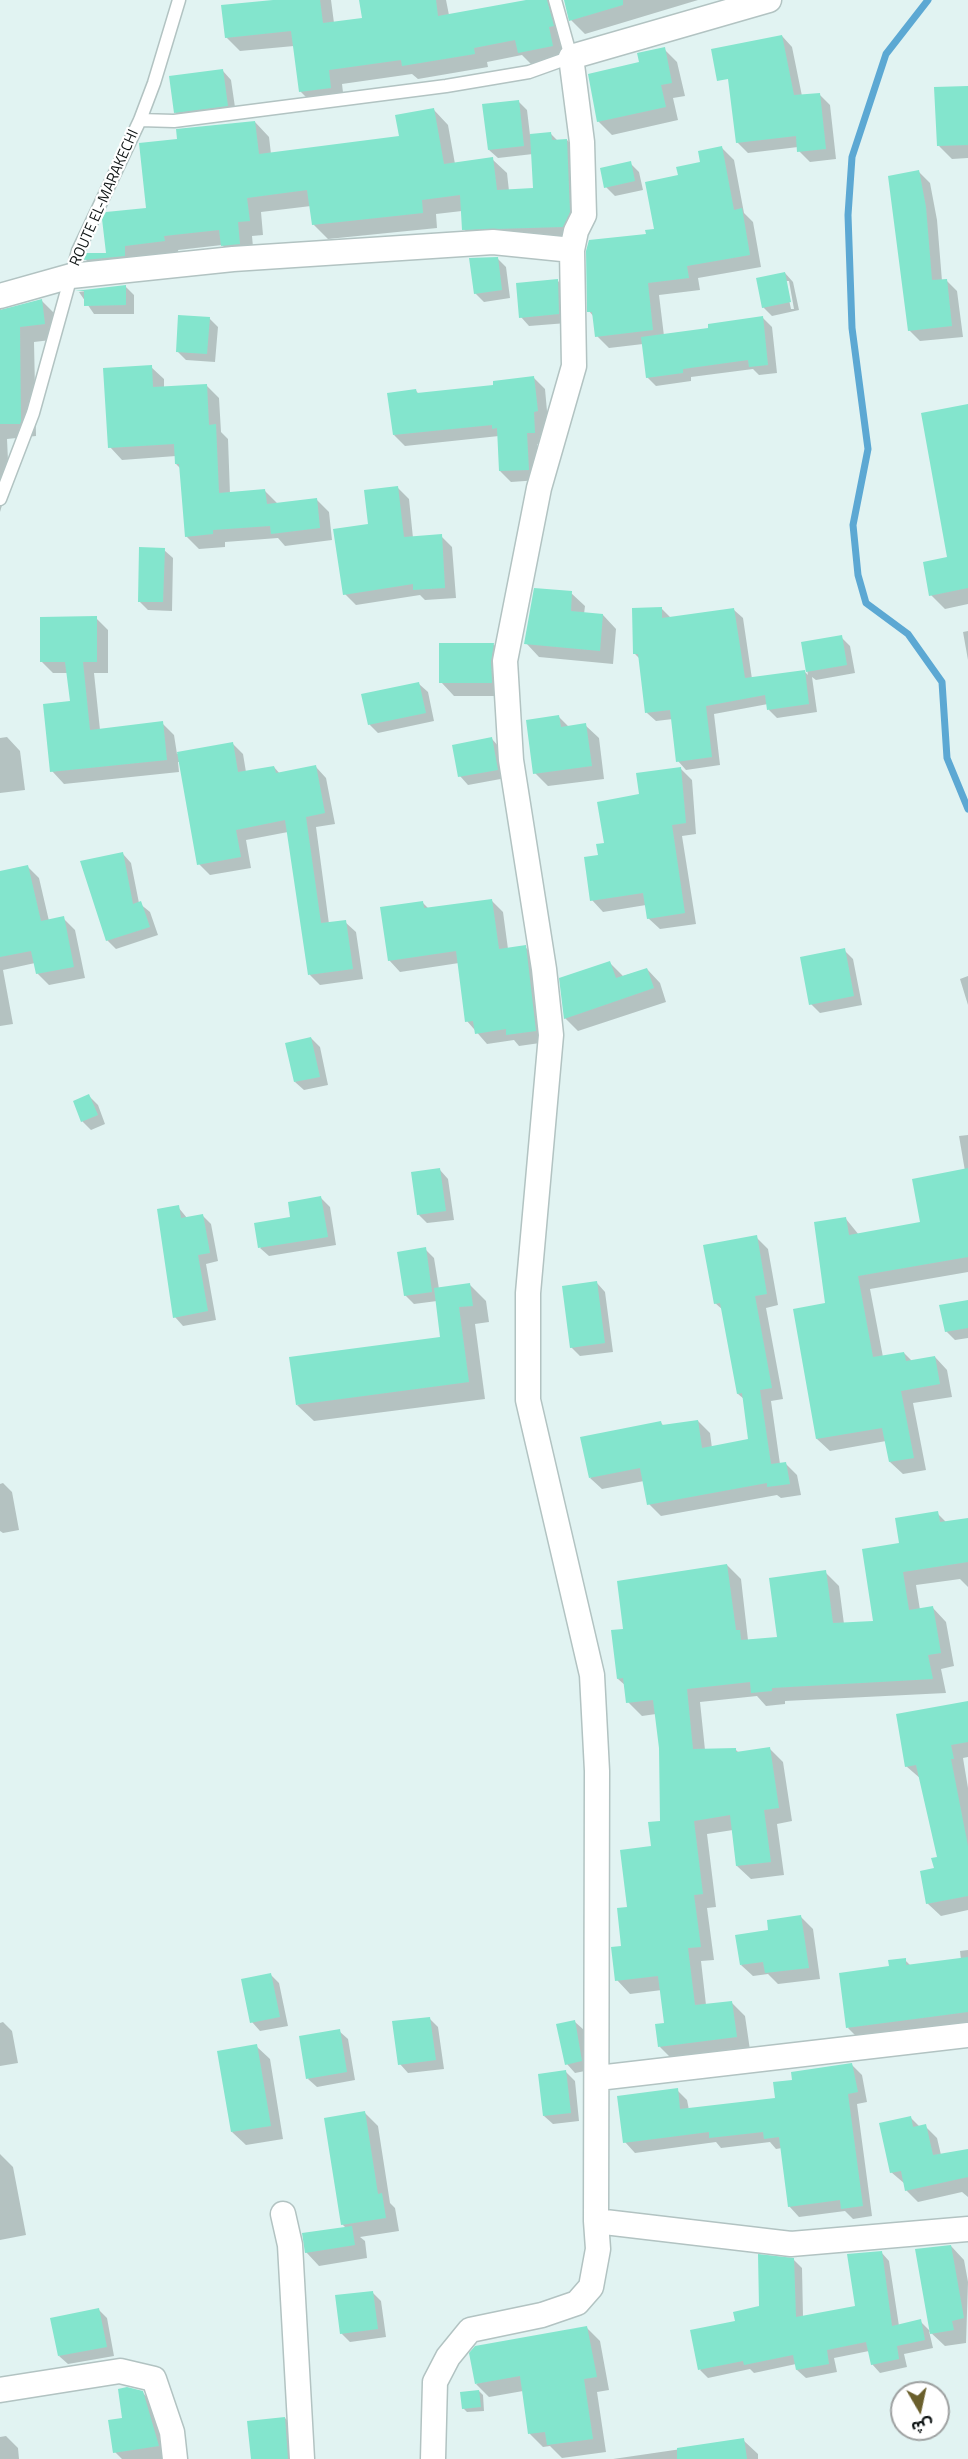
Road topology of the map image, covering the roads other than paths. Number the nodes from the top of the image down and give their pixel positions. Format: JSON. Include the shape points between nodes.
{"nodes":[{"id":1,"x":178,"y":0,"type":"edge"},
{"id":2,"x":555,"y":0,"type":"edge"},
{"id":3,"x":769,"y":0,"type":"edge"},
{"id":4,"x":571,"y":57,"type":"junction"},
{"id":5,"x":140,"y":120,"type":"junction"},
{"id":6,"x":572,"y":250,"type":"junction"},
{"id":7,"x":71,"y":276,"type":"junction"},
{"id":8,"x":0,"y":296,"type":"edge"},
{"id":9,"x":0,"y":499,"type":"edge"},
{"id":10,"x":968,"y":2035,"type":"edge"},
{"id":11,"x":598,"y":2078,"type":"junction"},
{"id":12,"x":283,"y":2214,"type":"dead end"},
{"id":13,"x":596,"y":2221,"type":"junction"},
{"id":14,"x":968,"y":2229,"type":"edge"},
{"id":15,"x":0,"y":2390,"type":"edge"},
{"id":16,"x":175,"y":2459,"type":"edge"},
{"id":17,"x":302,"y":2459,"type":"edge"},
{"id":18,"x":433,"y":2459,"type":"edge"}],
"edges":[{"from":1,"to":5,"type":"lane","name":"ROUTE EL-MARAKECHI"},
{"from":2,"to":4,"type":"lane"},
{"from":3,"to":4,"type":"street"},
{"from":4,"to":5,"type":"lane","via":[[529,72],[446,86],[174,122]]},
{"from":4,"to":6,"type":"street","via":[[582,142],[584,215]]},
{"from":5,"to":7,"type":"lane","name":"ROUTE EL-MARAKECHI","via":[[78,251]]},
{"from":6,"to":7,"type":"street","via":[[493,242],[233,259]]},
{"from":6,"to":11,"type":"street","via":[[574,366],[538,488],[505,661],[510,760],[551,1035],[528,1293],[528,1400],[592,1675],[597,1771]]},
{"from":7,"to":8,"type":"street"},
{"from":7,"to":9,"type":"lane","name":"ROUTE EL-MARAKECHI","via":[[33,413]]},
{"from":10,"to":11,"type":"street"},
{"from":11,"to":13,"type":"street"},
{"from":12,"to":17,"type":"street","via":[[290,2245]]},
{"from":13,"to":14,"type":"street","via":[[791,2244]]},
{"from":13,"to":18,"type":"street","via":[[598,2249],[591,2287],[577,2303],[542,2315],[470,2330],[448,2357],[435,2382]]},
{"from":15,"to":16,"type":"street","via":[[120,2371],[154,2379],[172,2432]]}]}
